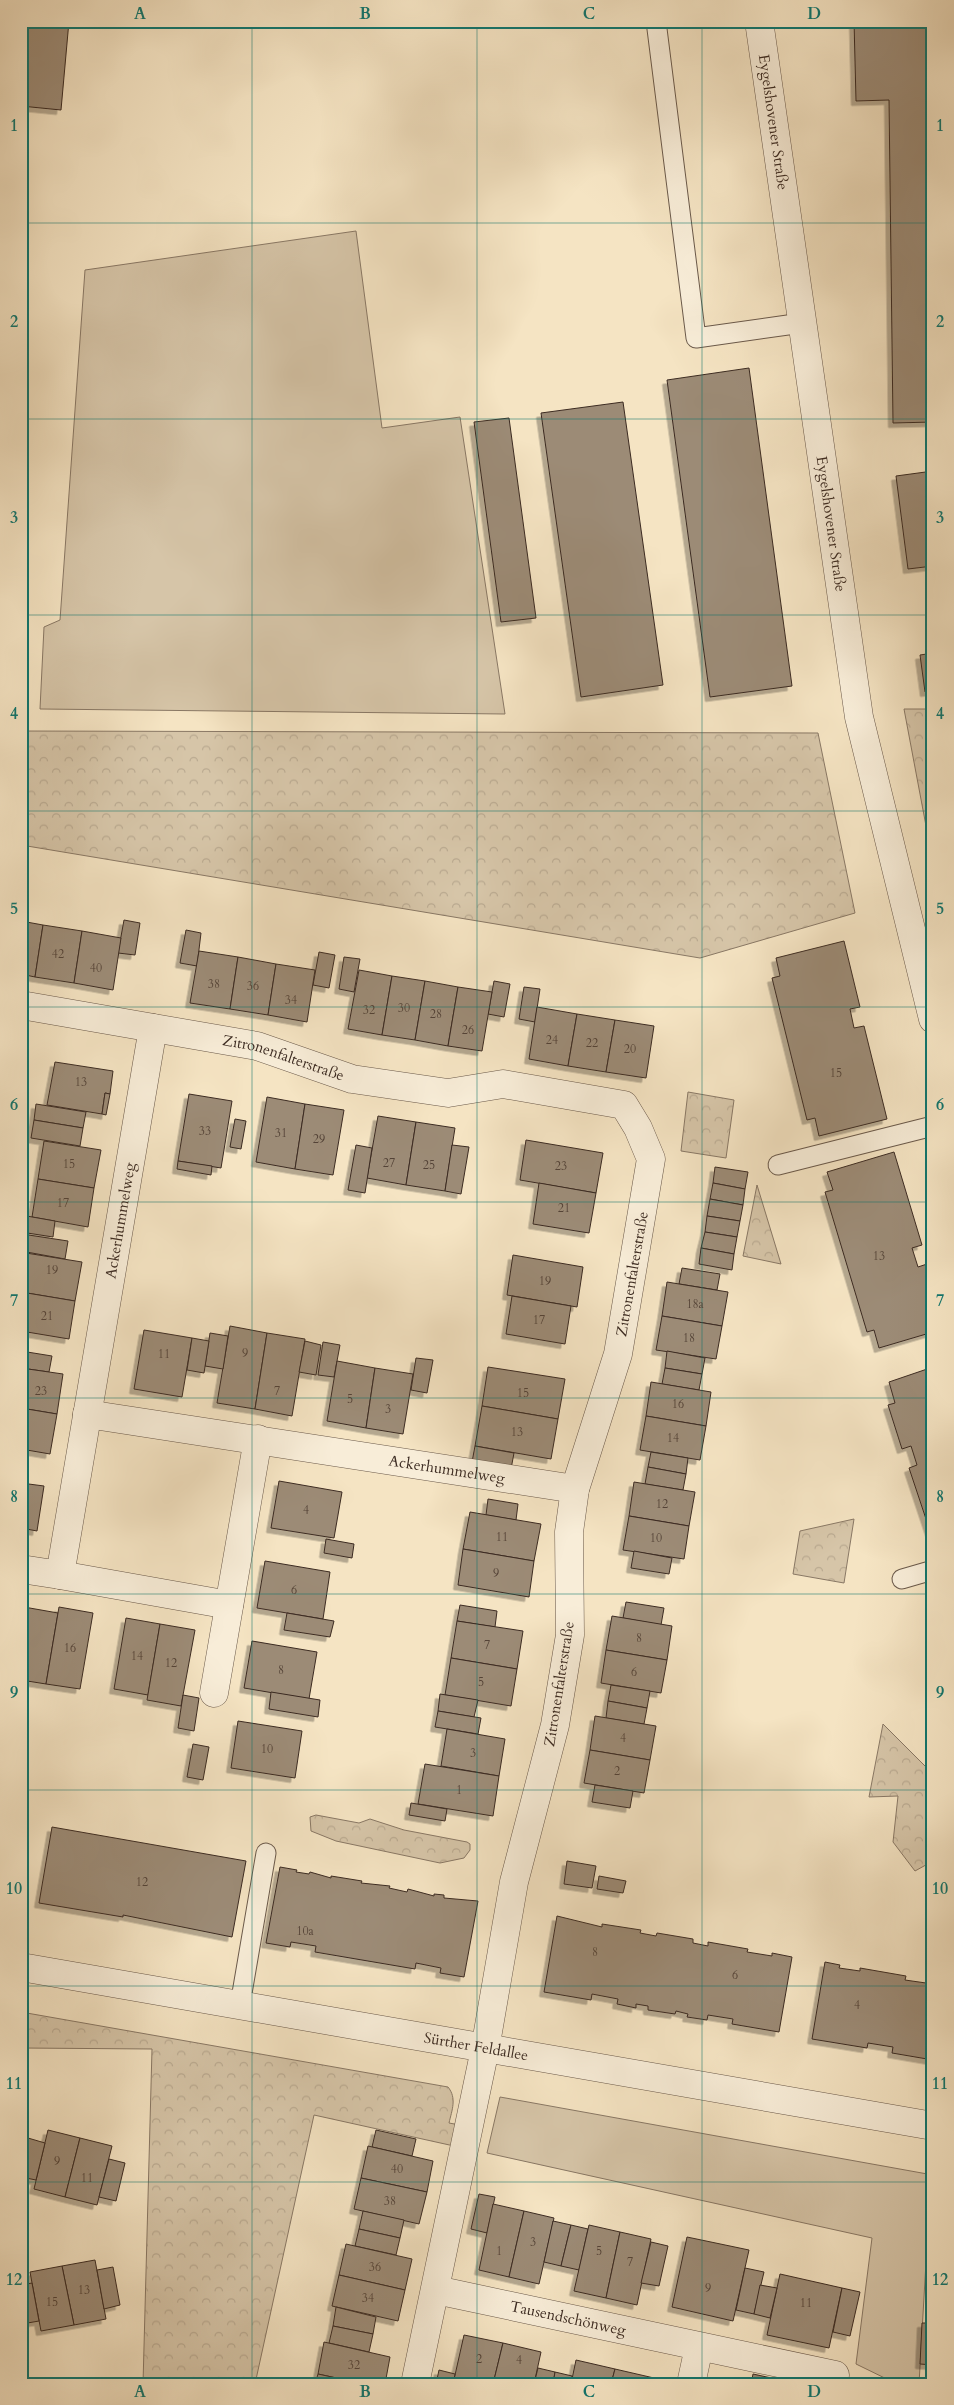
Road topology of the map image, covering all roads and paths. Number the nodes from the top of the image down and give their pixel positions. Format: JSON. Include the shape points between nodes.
{"nodes":[{"id":1,"x":656,"y":21,"type":"edge"},
{"id":2,"x":759,"y":21,"type":"edge"},
{"id":3,"x":802,"y":323,"type":"junction"},
{"id":4,"x":21,"y":1005,"type":"edge"},
{"id":5,"x":933,"y":1019,"type":"edge"},
{"id":6,"x":153,"y":1028,"type":"junction"},
{"id":7,"x":933,"y":1126,"type":"edge"},
{"id":8,"x":778,"y":1165,"type":"dead end"},
{"id":9,"x":87,"y":1414,"type":"junction"},
{"id":10,"x":258,"y":1439,"type":"junction"},
{"id":11,"x":575,"y":1489,"type":"junction"},
{"id":12,"x":21,"y":1569,"type":"edge"},
{"id":13,"x":933,"y":1570,"type":"edge"},
{"id":14,"x":60,"y":1575,"type":"junction"},
{"id":15,"x":902,"y":1580,"type":"dead end"},
{"id":16,"x":228,"y":1605,"type":"junction"},
{"id":17,"x":214,"y":1692,"type":"dead end"},
{"id":18,"x":266,"y":1852,"type":"dead end"},
{"id":19,"x":21,"y":1966,"type":"edge"},
{"id":20,"x":240,"y":2005,"type":"junction"},
{"id":21,"x":485,"y":2049,"type":"junction"},
{"id":22,"x":933,"y":2126,"type":"edge"},
{"id":23,"x":436,"y":2290,"type":"junction"},
{"id":24,"x":699,"y":2347,"type":"junction"},
{"id":25,"x":835,"y":2375,"type":"dead end"},
{"id":26,"x":415,"y":2384,"type":"edge"},
{"id":27,"x":691,"y":2384,"type":"edge"}],
"edges":[{"from":1,"to":3,"type":"lane","via":[[696,338]]},
{"from":2,"to":3,"type":"street","name":"Eygelshovener Straße"},
{"from":3,"to":5,"type":"street","name":"Eygelshovener Straße","via":[[859,717]]},
{"from":4,"to":6,"type":"street","name":"Zitronenfalterstraße"},
{"from":6,"to":9,"type":"street","name":"Ackerhummelweg"},
{"from":6,"to":11,"type":"street","name":"Zitronenfalterstraße","via":[[257,1046],[352,1079],[448,1093],[503,1084],[624,1105],[651,1159],[618,1354]]},
{"from":7,"to":8,"type":"lane"},
{"from":9,"to":10,"type":"street","name":"Ackerhummelweg"},
{"from":9,"to":14,"type":"street","name":"Ackerhummelweg"},
{"from":10,"to":11,"type":"street","name":"Ackerhummelweg"},
{"from":10,"to":16,"type":"street"},
{"from":11,"to":21,"type":"street","name":"Zitronenfalterstraße","via":[[569,1532],[568,1644],[555,1725],[514,1882]]},
{"from":12,"to":14,"type":"street"},
{"from":13,"to":15,"type":"lane"},
{"from":14,"to":16,"type":"street"},
{"from":16,"to":17,"type":"street"},
{"from":18,"to":20,"type":"lane"},
{"from":19,"to":20,"type":"street","name":"Sürther Feldallee"},
{"from":20,"to":21,"type":"street","name":"Sürther Feldallee"},
{"from":21,"to":22,"type":"street","name":"Sürther Feldallee"},
{"from":21,"to":23,"type":"street"},
{"from":23,"to":24,"type":"street","name":"Tausendschönweg"},
{"from":23,"to":26,"type":"street"},
{"from":24,"to":25,"type":"street","name":"Tausendschönweg"},
{"from":24,"to":27,"type":"street"}]}
